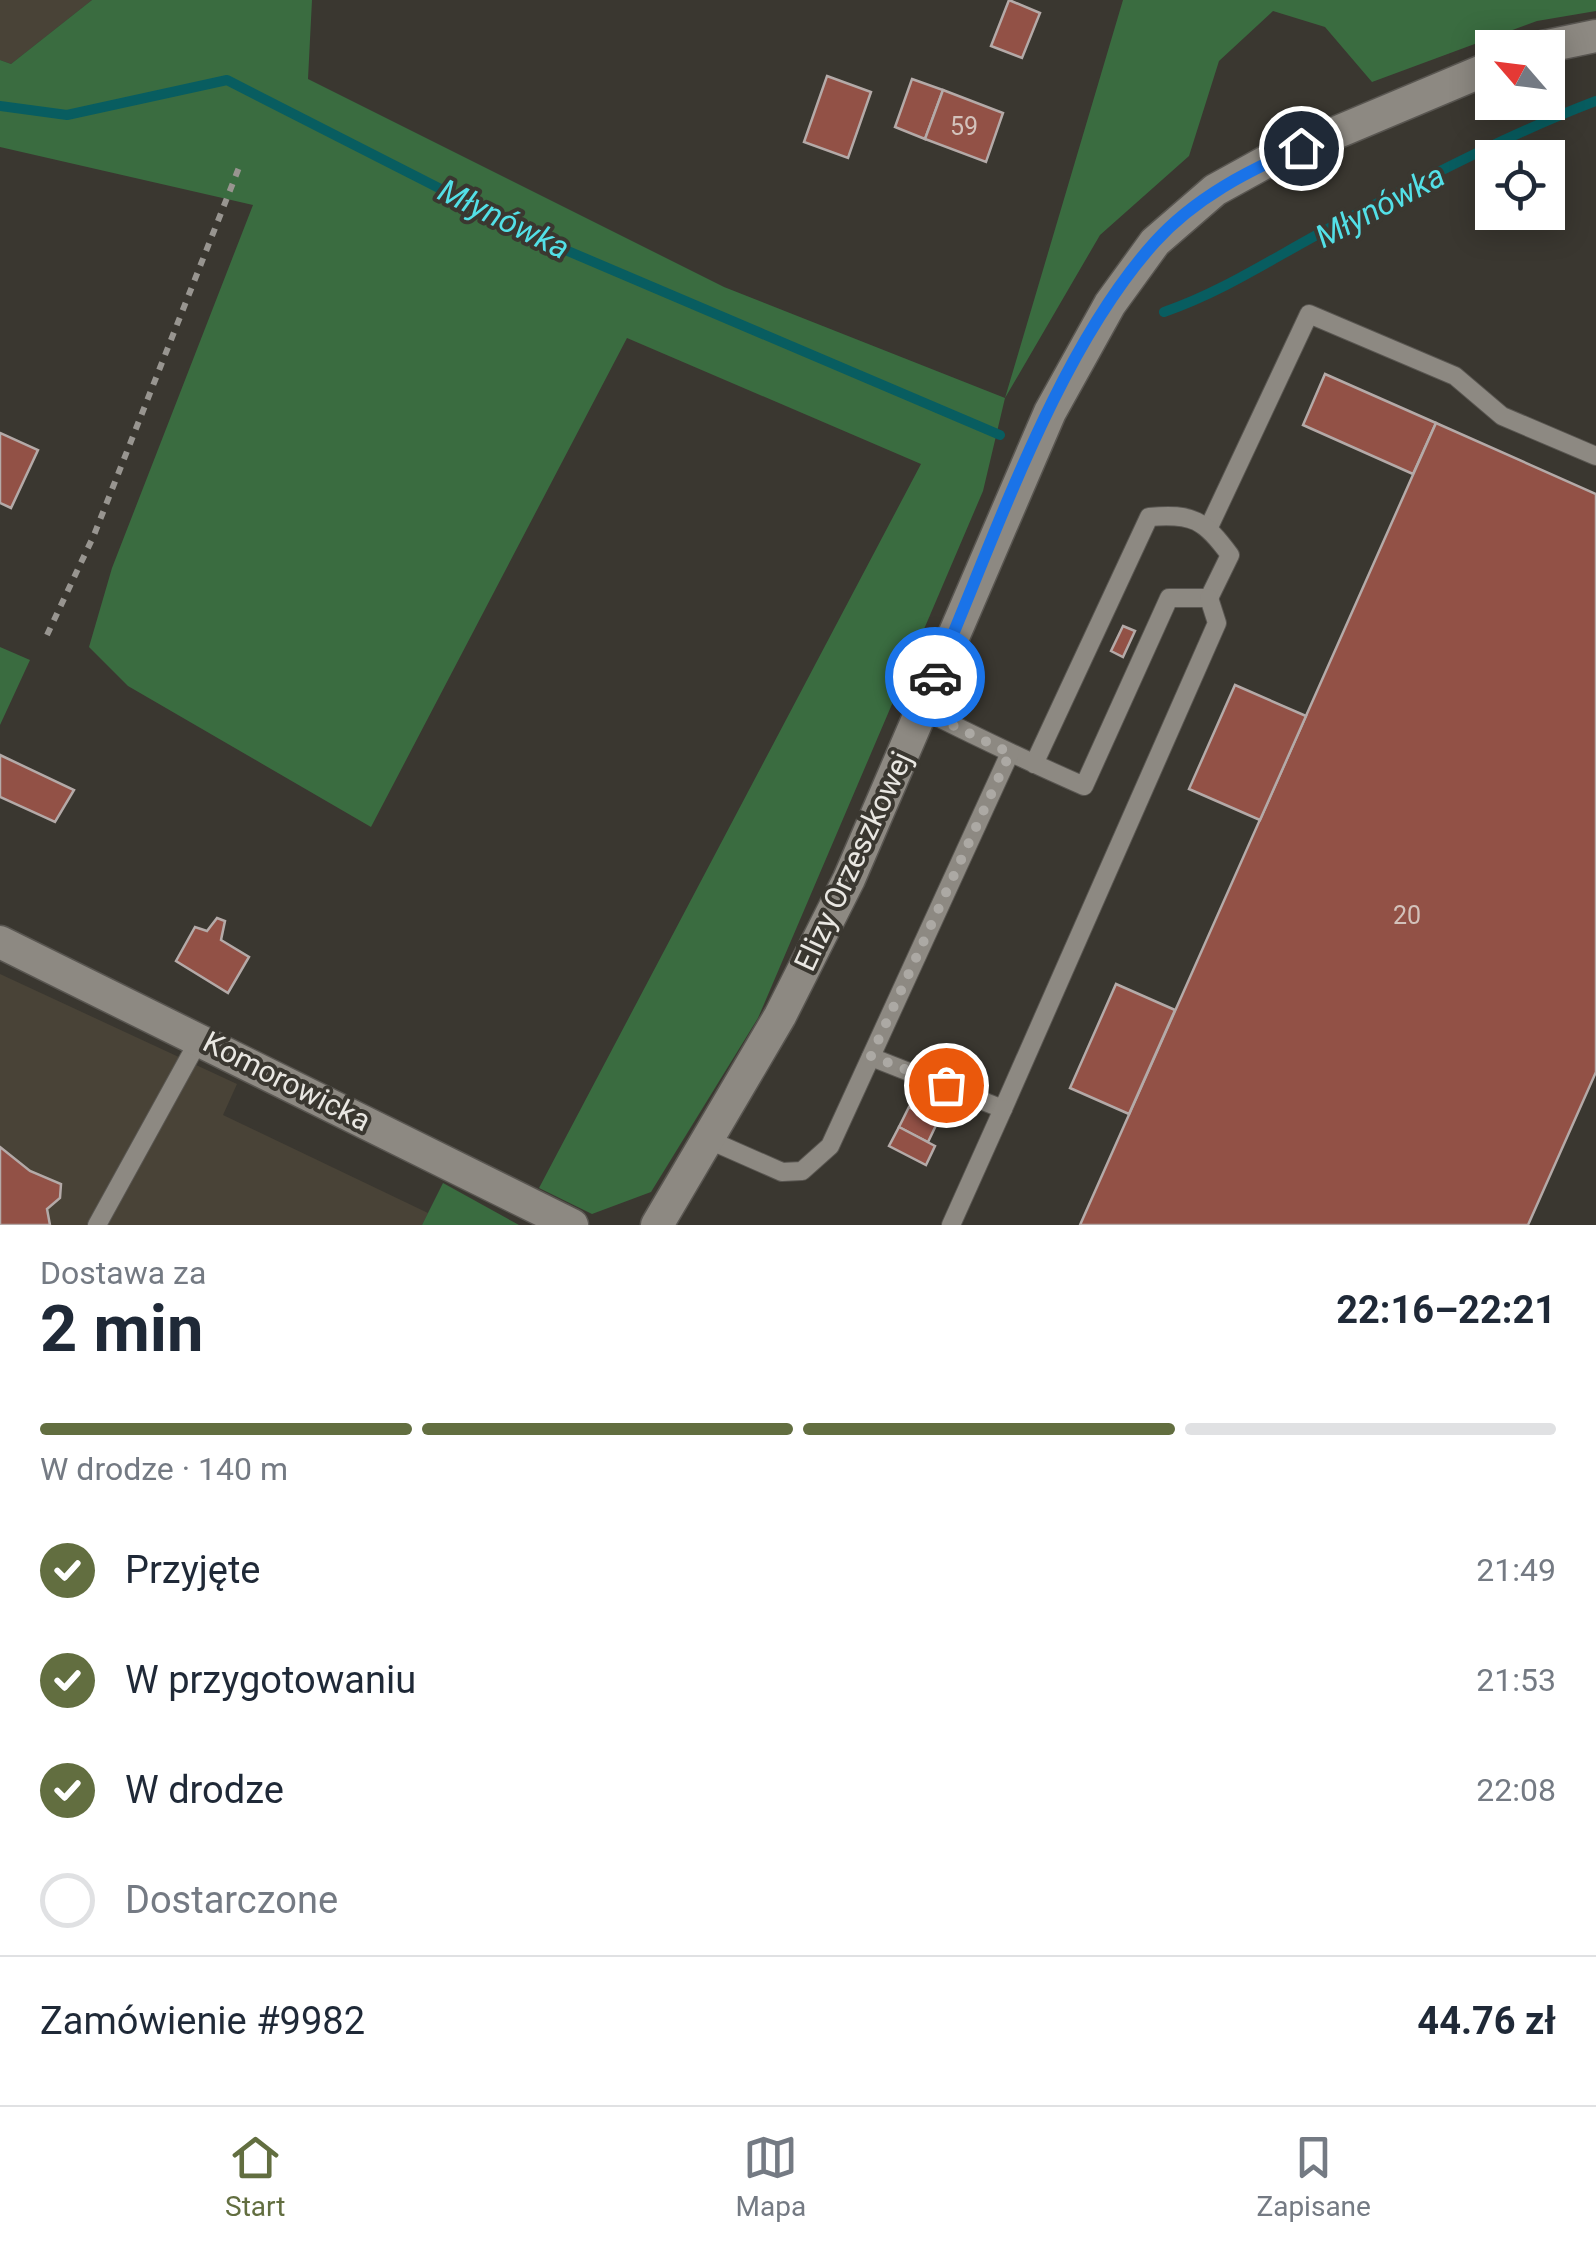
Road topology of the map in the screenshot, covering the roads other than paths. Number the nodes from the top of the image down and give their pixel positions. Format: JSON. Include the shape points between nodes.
{"nodes":[{"id":1,"x":1596,"y":36,"type":"edge"},
{"id":2,"x":1565,"y":42,"type":"edge"},
{"id":3,"x":1475,"y":74,"type":"edge"},
{"id":4,"x":1596,"y":456,"type":"edge"},
{"id":5,"x":1209,"y":527,"type":"junction"},
{"id":6,"x":1209,"y":598,"type":"junction"},
{"id":7,"x":921,"y":710,"type":"junction"},
{"id":8,"x":1010,"y":753,"type":"junction"},
{"id":9,"x":1034,"y":764,"type":"junction"},
{"id":10,"x":0,"y":942,"type":"edge"},
{"id":11,"x":200,"y":1038,"type":"junction"},
{"id":12,"x":871,"y":1056,"type":"junction"},
{"id":13,"x":1003,"y":1109,"type":"junction"},
{"id":14,"x":706,"y":1139,"type":"junction"},
{"id":15,"x":98,"y":1225,"type":"edge"},
{"id":16,"x":572,"y":1225,"type":"edge"},
{"id":17,"x":657,"y":1225,"type":"edge"},
{"id":18,"x":951,"y":1225,"type":"edge"}],
"edges":[{"from":1,"to":2,"type":"street"},
{"from":3,"to":7,"type":"street","name":"Elizy Orzeszkowej","via":[[1264,163],[1215,190],[1155,242],[1110,304],[1050,412]]},
{"from":4,"to":5,"type":"lane","via":[[1502,416],[1456,376],[1309,314]]},
{"from":5,"to":6,"type":"lane","via":[[1230,554]]},
{"from":5,"to":9,"type":"lane","via":[[1180,514],[1149,516]]},
{"from":6,"to":9,"type":"lane","via":[[1169,598],[1084,786]]},
{"from":6,"to":13,"type":"lane","via":[[1217,623]]},
{"from":7,"to":8,"type":"lane"},
{"from":7,"to":14,"type":"street","name":"Elizy Orzeszkowej","via":[[780,1016]]},
{"from":8,"to":9,"type":"lane"},
{"from":8,"to":12,"type":"lane"},
{"from":10,"to":11,"type":"street","name":"Komorowicka"},
{"from":11,"to":15,"type":"lane"},
{"from":11,"to":16,"type":"street","name":"Komorowicka"},
{"from":12,"to":13,"type":"lane"},
{"from":12,"to":14,"type":"lane","via":[[830,1146],[802,1171],[782,1172]]},
{"from":13,"to":18,"type":"lane"},
{"from":14,"to":17,"type":"street","name":"Elizy Orzeszkowej"}]}
